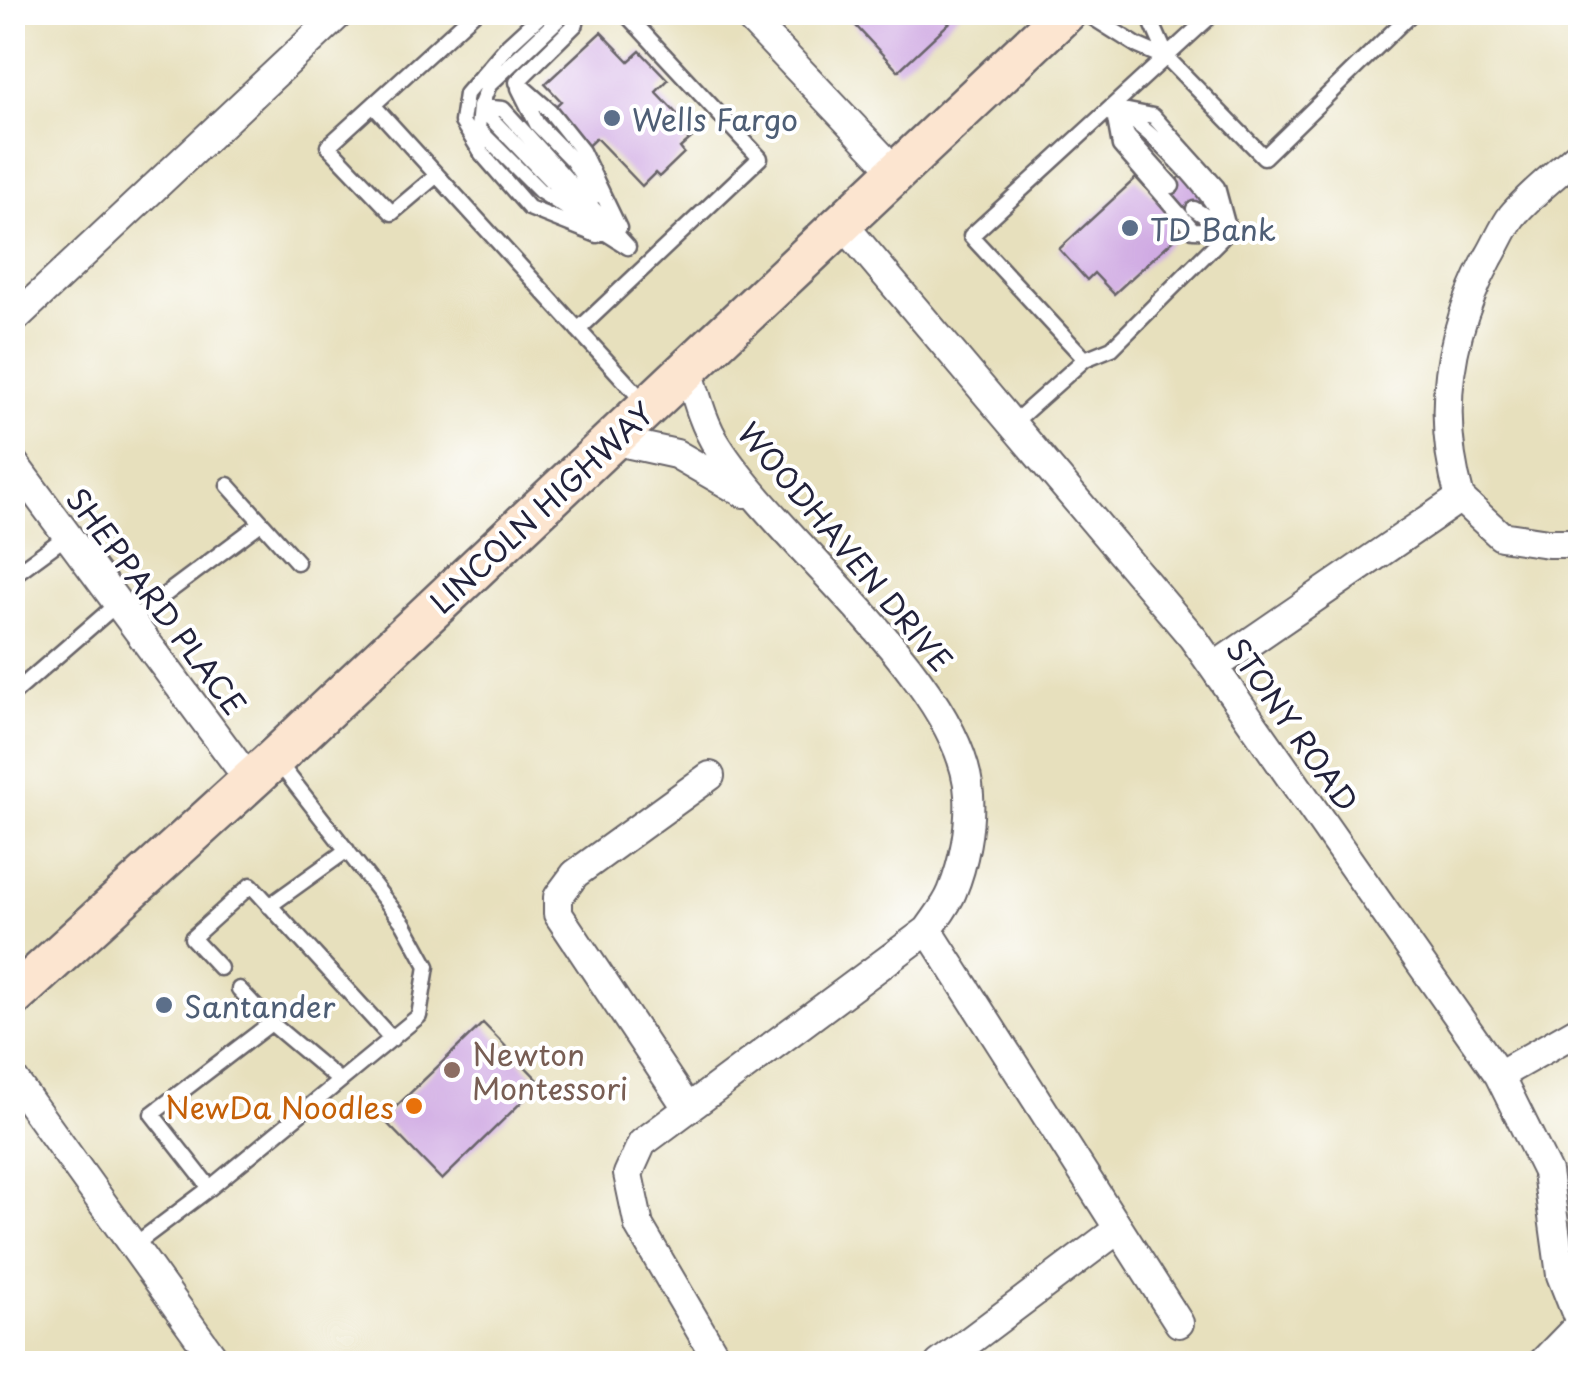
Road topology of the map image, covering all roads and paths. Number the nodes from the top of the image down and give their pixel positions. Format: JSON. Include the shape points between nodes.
{"nodes":[{"id":1,"x":340,"y":12,"type":"edge"},
{"id":2,"x":475,"y":12,"type":"edge"},
{"id":3,"x":544,"y":12,"type":"edge"},
{"id":4,"x":566,"y":12,"type":"edge"},
{"id":5,"x":577,"y":12,"type":"edge"},
{"id":6,"x":624,"y":12,"type":"edge"},
{"id":7,"x":744,"y":12,"type":"edge"},
{"id":8,"x":1084,"y":12,"type":"edge"},
{"id":9,"x":1148,"y":12,"type":"edge"},
{"id":10,"x":1216,"y":12,"type":"edge"},
{"id":11,"x":1413,"y":12,"type":"edge"},
{"id":12,"x":1049,"y":22,"type":"edge"},
{"id":13,"x":1168,"y":58,"type":"junction"},
{"id":14,"x":374,"y":105,"type":"junction"},
{"id":15,"x":1113,"y":108,"type":"junction"},
{"id":16,"x":1580,"y":153,"type":"edge"},
{"id":17,"x":896,"y":172,"type":"junction"},
{"id":18,"x":437,"y":175,"type":"junction"},
{"id":19,"x":1172,"y":186,"type":"dead end"},
{"id":20,"x":1194,"y":209,"type":"dead end"},
{"id":21,"x":843,"y":224,"type":"junction"},
{"id":22,"x":1229,"y":231,"type":"junction"},
{"id":23,"x":628,"y":247,"type":"junction"},
{"id":24,"x":646,"y":266,"type":"junction"},
{"id":25,"x":12,"y":320,"type":"edge"},
{"id":26,"x":578,"y":330,"type":"junction"},
{"id":27,"x":1085,"y":358,"type":"junction"},
{"id":28,"x":688,"y":370,"type":"junction"},
{"id":29,"x":648,"y":406,"type":"junction"},
{"id":30,"x":1012,"y":424,"type":"junction"},
{"id":31,"x":612,"y":440,"type":"junction"},
{"id":32,"x":13,"y":462,"type":"edge"},
{"id":33,"x":228,"y":485,"type":"dead end"},
{"id":34,"x":1460,"y":498,"type":"junction"},
{"id":35,"x":763,"y":504,"type":"junction"},
{"id":36,"x":261,"y":523,"type":"junction"},
{"id":37,"x":68,"y":535,"type":"junction"},
{"id":38,"x":1580,"y":543,"type":"edge"},
{"id":39,"x":296,"y":562,"type":"dead end"},
{"id":40,"x":12,"y":576,"type":"edge"},
{"id":41,"x":124,"y":612,"type":"junction"},
{"id":42,"x":1214,"y":667,"type":"junction"},
{"id":43,"x":12,"y":695,"type":"edge"},
{"id":44,"x":262,"y":769,"type":"junction"},
{"id":45,"x":710,"y":776,"type":"dead end"},
{"id":46,"x":347,"y":850,"type":"junction"},
{"id":47,"x":269,"y":906,"type":"junction"},
{"id":48,"x":928,"y":930,"type":"junction"},
{"id":49,"x":220,"y":968,"type":"dead end"},
{"id":50,"x":240,"y":989,"type":"dead end"},
{"id":51,"x":12,"y":998,"type":"edge"},
{"id":52,"x":271,"y":1023,"type":"junction"},
{"id":53,"x":1580,"y":1029,"type":"edge"},
{"id":54,"x":392,"y":1039,"type":"junction"},
{"id":55,"x":1499,"y":1076,"type":"junction"},
{"id":56,"x":12,"y":1077,"type":"edge"},
{"id":57,"x":340,"y":1081,"type":"junction"},
{"id":58,"x":688,"y":1109,"type":"junction"},
{"id":59,"x":210,"y":1188,"type":"junction"},
{"id":60,"x":1117,"y":1230,"type":"junction"},
{"id":61,"x":132,"y":1246,"type":"junction"},
{"id":62,"x":1179,"y":1323,"type":"dead end"},
{"id":63,"x":1580,"y":1323,"type":"edge"},
{"id":64,"x":218,"y":1364,"type":"edge"},
{"id":65,"x":720,"y":1364,"type":"edge"},
{"id":66,"x":939,"y":1364,"type":"edge"},
{"id":67,"x":1541,"y":1364,"type":"edge"}],
"edges":[{"from":1,"to":25,"type":"street"},
{"from":2,"to":14,"type":"lane"},
{"from":3,"to":23,"type":"lane","via":[[466,94],[462,122],[529,208]]},
{"from":4,"to":23,"type":"lane","via":[[488,85],[480,107]]},
{"from":5,"to":23,"type":"lane","via":[[576,24],[516,82],[582,151]]},
{"from":6,"to":24,"type":"lane","via":[[760,158]]},
{"from":7,"to":17,"type":"street"},
{"from":8,"to":13,"type":"lane"},
{"from":9,"to":13,"type":"lane"},
{"from":10,"to":13,"type":"lane"},
{"from":11,"to":13,"type":"lane","via":[[1264,157]]},
{"from":12,"to":17,"type":"main road","name":"LINCOLN HIGHWAY"},
{"from":13,"to":15,"type":"lane"},
{"from":14,"to":18,"type":"lane"},
{"from":14,"to":18,"type":"lane","via":[[328,146],[392,214]]},
{"from":15,"to":19,"type":"lane","via":[[1128,137]]},
{"from":15,"to":22,"type":"lane","via":[[1143,127],[1208,196]]},
{"from":15,"to":22,"type":"lane","via":[[1120,146],[1192,230]]},
{"from":15,"to":27,"type":"lane","via":[[971,236]]},
{"from":16,"to":34,"type":"street","via":[[1512,217],[1472,290],[1454,340],[1447,416]]},
{"from":17,"to":21,"type":"main road","name":"LINCOLN HIGHWAY"},
{"from":18,"to":26,"type":"lane"},
{"from":20,"to":22,"type":"lane"},
{"from":21,"to":28,"type":"main road","name":"LINCOLN HIGHWAY"},
{"from":21,"to":30,"type":"street","name":"STONY ROAD"},
{"from":22,"to":27,"type":"lane","via":[[1112,348]]},
{"from":23,"to":24,"type":"lane"},
{"from":24,"to":26,"type":"lane"},
{"from":26,"to":29,"type":"lane"},
{"from":27,"to":30,"type":"lane"},
{"from":28,"to":29,"type":"main road","name":"LINCOLN HIGHWAY"},
{"from":28,"to":35,"type":"street","name":"WOODHAVEN DRIVE","via":[[718,448]]},
{"from":29,"to":31,"type":"main road","name":"LINCOLN HIGHWAY"},
{"from":30,"to":42,"type":"street","name":"STONY ROAD"},
{"from":31,"to":35,"type":"street","via":[[676,454]]},
{"from":31,"to":44,"type":"main road","name":"LINCOLN HIGHWAY"},
{"from":32,"to":37,"type":"street","name":"SHEPPARD PLACE"},
{"from":33,"to":36,"type":"lane"},
{"from":34,"to":38,"type":"street","via":[[1501,536]]},
{"from":34,"to":42,"type":"street"},
{"from":35,"to":48,"type":"street","name":"WOODHAVEN DRIVE","via":[[918,679],[956,741],[970,792],[966,841],[952,893]]},
{"from":36,"to":39,"type":"lane"},
{"from":36,"to":41,"type":"lane"},
{"from":37,"to":40,"type":"lane"},
{"from":37,"to":41,"type":"street","name":"SHEPPARD PLACE"},
{"from":41,"to":43,"type":"lane"},
{"from":41,"to":44,"type":"street","name":"SHEPPARD PLACE"},
{"from":42,"to":55,"type":"street","name":"STONY ROAD"},
{"from":44,"to":46,"type":"lane"},
{"from":44,"to":51,"type":"main road","name":"LINCOLN HIGHWAY"},
{"from":45,"to":58,"type":"street","via":[[575,874],[558,897],[558,914]]},
{"from":46,"to":47,"type":"lane"},
{"from":46,"to":54,"type":"lane","via":[[428,966],[419,1016]]},
{"from":47,"to":49,"type":"lane","via":[[251,886],[192,938]]},
{"from":47,"to":54,"type":"lane"},
{"from":48,"to":58,"type":"street","name":"WOODHAVEN DRIVE"},
{"from":48,"to":60,"type":"street"},
{"from":50,"to":52,"type":"lane"},
{"from":52,"to":57,"type":"lane"},
{"from":52,"to":59,"type":"lane","via":[[152,1114]]},
{"from":53,"to":55,"type":"street"},
{"from":54,"to":57,"type":"lane"},
{"from":55,"to":63,"type":"street","name":"STONY ROAD","via":[[1547,1172],[1561,1275]]},
{"from":56,"to":61,"type":"street"},
{"from":57,"to":59,"type":"lane"},
{"from":58,"to":65,"type":"street","name":"WOODHAVEN DRIVE","via":[[642,1143],[628,1174],[639,1226]]},
{"from":59,"to":61,"type":"lane"},
{"from":60,"to":62,"type":"street"},
{"from":60,"to":66,"type":"street"},
{"from":61,"to":64,"type":"street"},
{"from":63,"to":67,"type":"street"}]}
